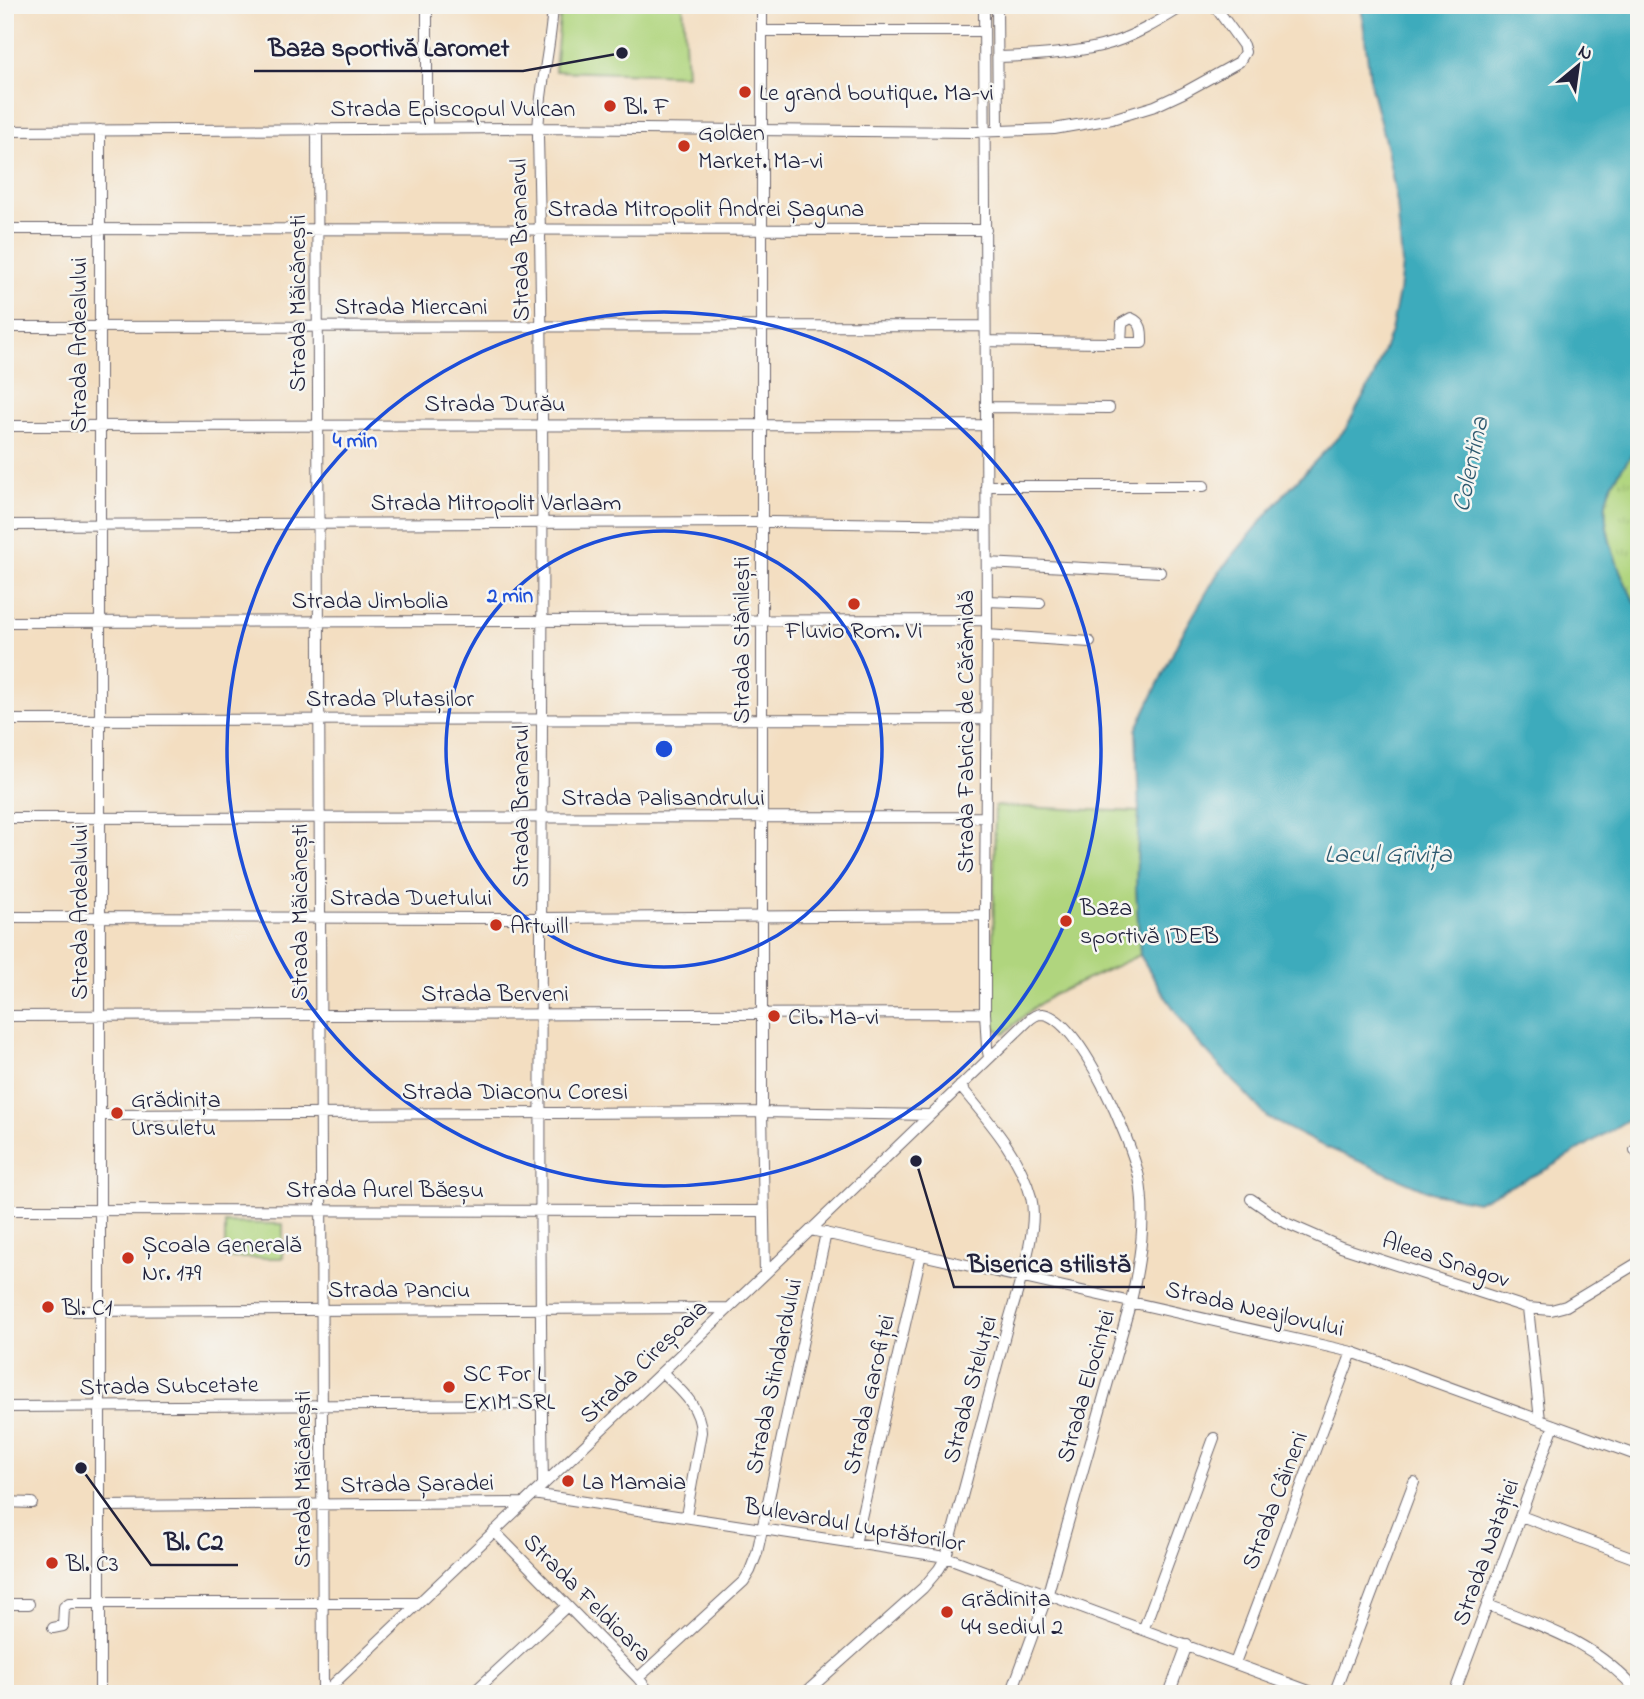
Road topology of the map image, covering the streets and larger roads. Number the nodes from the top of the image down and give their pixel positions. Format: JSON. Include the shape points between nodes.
{"nodes":[{"id":1,"x":427,"y":5,"type":"edge"},
{"id":2,"x":553,"y":5,"type":"edge"},
{"id":3,"x":762,"y":5,"type":"edge"},
{"id":4,"x":984,"y":5,"type":"edge"},
{"id":5,"x":997,"y":5,"type":"edge"},
{"id":6,"x":1185,"y":5,"type":"edge"},
{"id":7,"x":1214,"y":5,"type":"edge"},
{"id":8,"x":762,"y":30,"type":"junction"},
{"id":9,"x":984,"y":31,"type":"junction"},
{"id":10,"x":998,"y":57,"type":"junction"},
{"id":11,"x":538,"y":128,"type":"junction"},
{"id":12,"x":427,"y":129,"type":"junction"},
{"id":13,"x":763,"y":129,"type":"junction"},
{"id":14,"x":100,"y":130,"type":"junction"},
{"id":15,"x":317,"y":130,"type":"junction"},
{"id":16,"x":5,"y":131,"type":"edge"},
{"id":17,"x":986,"y":131,"type":"junction"},
{"id":18,"x":998,"y":131,"type":"junction"},
{"id":19,"x":763,"y":228,"type":"junction"},
{"id":20,"x":5,"y":229,"type":"edge"},
{"id":21,"x":99,"y":229,"type":"junction"},
{"id":22,"x":318,"y":229,"type":"junction"},
{"id":23,"x":540,"y":229,"type":"junction"},
{"id":24,"x":986,"y":230,"type":"junction"},
{"id":25,"x":318,"y":326,"type":"junction"},
{"id":26,"x":985,"y":326,"type":"junction"},
{"id":27,"x":5,"y":327,"type":"edge"},
{"id":28,"x":100,"y":327,"type":"junction"},
{"id":29,"x":542,"y":327,"type":"junction"},
{"id":30,"x":763,"y":327,"type":"junction"},
{"id":31,"x":985,"y":341,"type":"junction"},
{"id":32,"x":1121,"y":343,"type":"dead end"},
{"id":33,"x":986,"y":407,"type":"junction"},
{"id":34,"x":1110,"y":408,"type":"dead end"},
{"id":35,"x":542,"y":424,"type":"junction"},
{"id":36,"x":762,"y":424,"type":"junction"},
{"id":37,"x":317,"y":425,"type":"junction"},
{"id":38,"x":986,"y":425,"type":"junction"},
{"id":39,"x":5,"y":426,"type":"edge"},
{"id":40,"x":99,"y":426,"type":"junction"},
{"id":41,"x":990,"y":486,"type":"junction"},
{"id":42,"x":1204,"y":486,"type":"dead end"},
{"id":43,"x":762,"y":522,"type":"junction"},
{"id":44,"x":318,"y":523,"type":"junction"},
{"id":45,"x":542,"y":523,"type":"junction"},
{"id":46,"x":99,"y":524,"type":"junction"},
{"id":47,"x":5,"y":525,"type":"edge"},
{"id":48,"x":986,"y":525,"type":"junction"},
{"id":49,"x":987,"y":563,"type":"junction"},
{"id":50,"x":1160,"y":572,"type":"dead end"},
{"id":51,"x":987,"y":601,"type":"junction"},
{"id":52,"x":1040,"y":603,"type":"dead end"},
{"id":53,"x":762,"y":620,"type":"junction"},
{"id":54,"x":987,"y":620,"type":"junction"},
{"id":55,"x":100,"y":621,"type":"junction"},
{"id":56,"x":320,"y":621,"type":"junction"},
{"id":57,"x":542,"y":621,"type":"junction"},
{"id":58,"x":5,"y":622,"type":"edge"},
{"id":59,"x":987,"y":635,"type":"junction"},
{"id":60,"x":1090,"y":642,"type":"dead end"},
{"id":61,"x":542,"y":719,"type":"junction"},
{"id":62,"x":762,"y":719,"type":"junction"},
{"id":63,"x":986,"y":719,"type":"junction"},
{"id":64,"x":5,"y":720,"type":"edge"},
{"id":65,"x":100,"y":720,"type":"junction"},
{"id":66,"x":319,"y":720,"type":"junction"},
{"id":67,"x":762,"y":817,"type":"junction"},
{"id":68,"x":985,"y":817,"type":"junction"},
{"id":69,"x":5,"y":818,"type":"edge"},
{"id":70,"x":100,"y":818,"type":"junction"},
{"id":71,"x":320,"y":818,"type":"junction"},
{"id":72,"x":541,"y":818,"type":"junction"},
{"id":73,"x":762,"y":915,"type":"junction"},
{"id":74,"x":985,"y":915,"type":"junction"},
{"id":75,"x":100,"y":916,"type":"junction"},
{"id":76,"x":5,"y":917,"type":"edge"},
{"id":77,"x":320,"y":917,"type":"junction"},
{"id":78,"x":541,"y":918,"type":"junction"},
{"id":79,"x":541,"y":1013,"type":"junction"},
{"id":80,"x":762,"y":1013,"type":"junction"},
{"id":81,"x":985,"y":1013,"type":"junction"},
{"id":82,"x":100,"y":1015,"type":"junction"},
{"id":83,"x":321,"y":1015,"type":"junction"},
{"id":84,"x":5,"y":1016,"type":"edge"},
{"id":85,"x":989,"y":1057,"type":"junction"},
{"id":86,"x":960,"y":1086,"type":"junction"},
{"id":87,"x":322,"y":1112,"type":"junction"},
{"id":88,"x":542,"y":1112,"type":"junction"},
{"id":89,"x":762,"y":1112,"type":"junction"},
{"id":90,"x":101,"y":1115,"type":"junction"},
{"id":91,"x":930,"y":1115,"type":"junction"},
{"id":92,"x":1251,"y":1199,"type":"dead end"},
{"id":93,"x":5,"y":1210,"type":"edge"},
{"id":94,"x":322,"y":1210,"type":"junction"},
{"id":95,"x":101,"y":1211,"type":"junction"},
{"id":96,"x":542,"y":1211,"type":"junction"},
{"id":97,"x":764,"y":1211,"type":"junction"},
{"id":98,"x":811,"y":1230,"type":"junction"},
{"id":99,"x":826,"y":1233,"type":"junction"},
{"id":100,"x":921,"y":1254,"type":"junction"},
{"id":101,"x":1639,"y":1262,"type":"edge"},
{"id":102,"x":765,"y":1274,"type":"junction"},
{"id":103,"x":1021,"y":1277,"type":"junction"},
{"id":104,"x":1131,"y":1301,"type":"junction"},
{"id":105,"x":729,"y":1308,"type":"junction"},
{"id":106,"x":1528,"y":1308,"type":"junction"},
{"id":107,"x":322,"y":1310,"type":"junction"},
{"id":108,"x":542,"y":1310,"type":"junction"},
{"id":109,"x":70,"y":1311,"type":"dead end"},
{"id":110,"x":101,"y":1311,"type":"junction"},
{"id":111,"x":1352,"y":1352,"type":"junction"},
{"id":112,"x":662,"y":1372,"type":"junction"},
{"id":113,"x":542,"y":1404,"type":"junction"},
{"id":114,"x":323,"y":1405,"type":"junction"},
{"id":115,"x":5,"y":1407,"type":"edge"},
{"id":116,"x":100,"y":1407,"type":"junction"},
{"id":117,"x":1540,"y":1420,"type":"junction"},
{"id":118,"x":1554,"y":1425,"type":"junction"},
{"id":119,"x":1214,"y":1438,"type":"dead end"},
{"id":120,"x":1639,"y":1456,"type":"edge"},
{"id":121,"x":1414,"y":1482,"type":"dead end"},
{"id":122,"x":543,"y":1484,"type":"junction"},
{"id":123,"x":533,"y":1494,"type":"junction"},
{"id":124,"x":5,"y":1502,"type":"edge"},
{"id":125,"x":32,"y":1503,"type":"dead end"},
{"id":126,"x":524,"y":1503,"type":"junction"},
{"id":127,"x":323,"y":1505,"type":"junction"},
{"id":128,"x":100,"y":1506,"type":"junction"},
{"id":129,"x":1521,"y":1516,"type":"junction"},
{"id":130,"x":686,"y":1517,"type":"junction"},
{"id":131,"x":762,"y":1528,"type":"junction"},
{"id":132,"x":494,"y":1531,"type":"junction"},
{"id":133,"x":855,"y":1544,"type":"junction"},
{"id":134,"x":946,"y":1557,"type":"junction"},
{"id":135,"x":1639,"y":1560,"type":"edge"},
{"id":136,"x":1048,"y":1593,"type":"junction"},
{"id":137,"x":323,"y":1603,"type":"junction"},
{"id":138,"x":418,"y":1603,"type":"junction"},
{"id":139,"x":5,"y":1604,"type":"edge"},
{"id":140,"x":29,"y":1604,"type":"dead end"},
{"id":141,"x":101,"y":1604,"type":"junction"},
{"id":142,"x":1488,"y":1605,"type":"junction"},
{"id":143,"x":567,"y":1606,"type":"junction"},
{"id":144,"x":53,"y":1628,"type":"dead end"},
{"id":145,"x":1144,"y":1628,"type":"junction"},
{"id":146,"x":1187,"y":1645,"type":"junction"},
{"id":147,"x":1235,"y":1663,"type":"junction"},
{"id":148,"x":638,"y":1678,"type":"junction"},
{"id":149,"x":1288,"y":1683,"type":"junction"},
{"id":150,"x":1639,"y":1693,"type":"edge"},
{"id":151,"x":100,"y":1694,"type":"edge"},
{"id":152,"x":323,"y":1694,"type":"edge"},
{"id":153,"x":472,"y":1694,"type":"edge"},
{"id":154,"x":651,"y":1694,"type":"edge"},
{"id":155,"x":804,"y":1694,"type":"edge"},
{"id":156,"x":1011,"y":1694,"type":"edge"},
{"id":157,"x":1169,"y":1694,"type":"edge"},
{"id":158,"x":1284,"y":1694,"type":"edge"},
{"id":159,"x":1317,"y":1694,"type":"edge"},
{"id":160,"x":1334,"y":1694,"type":"edge"},
{"id":161,"x":1454,"y":1694,"type":"edge"}],
"edges":[{"from":1,"to":12,"type":"street"},
{"from":2,"to":11,"type":"street","name":"Strada Branarul"},
{"from":3,"to":8,"type":"street","name":"Strada Stănilești"},
{"from":4,"to":9,"type":"street","name":"Strada Fabrica de Cărămidă"},
{"from":5,"to":10,"type":"street"},
{"from":6,"to":10,"type":"street","via":[[1102,46]]},
{"from":7,"to":18,"type":"street","name":"Strada Episcopul Vulcan","via":[[1245,52],[1239,62],[1209,80],[1155,106],[1086,125]]},
{"from":8,"to":9,"type":"street"},
{"from":8,"to":13,"type":"street","name":"Strada Stănilești"},
{"from":9,"to":17,"type":"street","name":"Strada Fabrica de Cărămidă"},
{"from":10,"to":18,"type":"street"},
{"from":11,"to":12,"type":"street","name":"Strada Episcopul Vulcan"},
{"from":11,"to":13,"type":"street","name":"Strada Episcopul Vulcan"},
{"from":11,"to":23,"type":"street","name":"Strada Branarul"},
{"from":12,"to":15,"type":"street","name":"Strada Episcopul Vulcan"},
{"from":13,"to":17,"type":"street","name":"Strada Episcopul Vulcan"},
{"from":13,"to":19,"type":"street","name":"Strada Stănilești"},
{"from":14,"to":15,"type":"street","name":"Strada Episcopul Vulcan"},
{"from":14,"to":16,"type":"street","name":"Strada Episcopul Vulcan"},
{"from":14,"to":21,"type":"street","name":"Strada Ardealului"},
{"from":15,"to":22,"type":"street","name":"Strada Măicănești"},
{"from":17,"to":18,"type":"street","name":"Strada Episcopul Vulcan"},
{"from":17,"to":24,"type":"street","name":"Strada Fabrica de Cărămidă"},
{"from":19,"to":23,"type":"street","name":"Strada Mitropolit Andrei Șaguna"},
{"from":19,"to":24,"type":"street","name":"Strada Mitropolit Andrei Șaguna"},
{"from":19,"to":30,"type":"street","name":"Strada Stănilești"},
{"from":20,"to":21,"type":"street","name":"Strada Mitropolit Andrei Șaguna"},
{"from":21,"to":22,"type":"street","name":"Strada Mitropolit Andrei Șaguna"},
{"from":21,"to":28,"type":"street","name":"Strada Ardealului"},
{"from":22,"to":23,"type":"street","name":"Strada Mitropolit Andrei Șaguna"},
{"from":22,"to":25,"type":"street","name":"Strada Măicănești"},
{"from":23,"to":29,"type":"street","name":"Strada Branarul"},
{"from":24,"to":26,"type":"street","name":"Strada Fabrica de Cărămidă"},
{"from":25,"to":28,"type":"street","name":"Strada Miercani"},
{"from":25,"to":29,"type":"street","name":"Strada Miercani"},
{"from":25,"to":37,"type":"street","name":"Strada Măicănești"},
{"from":26,"to":30,"type":"street","name":"Strada Miercani"},
{"from":26,"to":31,"type":"street","name":"Strada Fabrica de Cărămidă"},
{"from":27,"to":28,"type":"street","name":"Strada Miercani"},
{"from":28,"to":40,"type":"street","name":"Strada Ardealului"},
{"from":29,"to":30,"type":"street","name":"Strada Miercani"},
{"from":29,"to":35,"type":"street","name":"Strada Branarul"},
{"from":30,"to":36,"type":"street","name":"Strada Stănilești"},
{"from":31,"to":32,"type":"street"},
{"from":31,"to":33,"type":"street","name":"Strada Fabrica de Cărămidă"},
{"from":33,"to":34,"type":"street"},
{"from":33,"to":38,"type":"street","name":"Strada Fabrica de Cărămidă"},
{"from":35,"to":36,"type":"street","name":"Strada Durău"},
{"from":35,"to":37,"type":"street","name":"Strada Durău"},
{"from":35,"to":45,"type":"street","name":"Strada Branarul"},
{"from":36,"to":38,"type":"street","name":"Strada Durău"},
{"from":36,"to":43,"type":"street","name":"Strada Stănilești"},
{"from":37,"to":40,"type":"street","name":"Strada Durău"},
{"from":37,"to":44,"type":"street","name":"Strada Măicănești"},
{"from":38,"to":41,"type":"street","name":"Strada Fabrica de Cărămidă"},
{"from":39,"to":40,"type":"street","name":"Strada Durău"},
{"from":40,"to":46,"type":"street","name":"Strada Ardealului"},
{"from":41,"to":42,"type":"street"},
{"from":41,"to":48,"type":"street","name":"Strada Fabrica de Cărămidă"},
{"from":43,"to":45,"type":"street","name":"Strada Mitropolit Varlaam"},
{"from":43,"to":48,"type":"street","name":"Strada Mitropolit Varlaam"},
{"from":43,"to":53,"type":"street","name":"Strada Stănilești"},
{"from":44,"to":45,"type":"street","name":"Strada Mitropolit Varlaam"},
{"from":44,"to":46,"type":"street","name":"Strada Mitropolit Varlaam"},
{"from":44,"to":56,"type":"street","name":"Strada Măicănești"},
{"from":45,"to":57,"type":"street","name":"Strada Branarul"},
{"from":46,"to":47,"type":"street","name":"Strada Mitropolit Varlaam"},
{"from":46,"to":55,"type":"street","name":"Strada Ardealului"},
{"from":48,"to":49,"type":"street","name":"Strada Fabrica de Cărămidă"},
{"from":49,"to":50,"type":"street"},
{"from":49,"to":51,"type":"street","name":"Strada Fabrica de Cărămidă"},
{"from":51,"to":52,"type":"street"},
{"from":51,"to":54,"type":"street","name":"Strada Fabrica de Cărămidă"},
{"from":53,"to":54,"type":"street","name":"Strada Jimbolia"},
{"from":53,"to":57,"type":"street","name":"Strada Jimbolia"},
{"from":53,"to":62,"type":"street","name":"Strada Stănilești"},
{"from":54,"to":59,"type":"street","name":"Strada Fabrica de Cărămidă"},
{"from":55,"to":56,"type":"street","name":"Strada Jimbolia"},
{"from":55,"to":58,"type":"street","name":"Strada Jimbolia"},
{"from":55,"to":65,"type":"street","name":"Strada Ardealului"},
{"from":56,"to":57,"type":"street","name":"Strada Jimbolia"},
{"from":56,"to":66,"type":"street","name":"Strada Măicănești"},
{"from":57,"to":61,"type":"street","name":"Strada Branarul"},
{"from":59,"to":60,"type":"street"},
{"from":59,"to":63,"type":"street","name":"Strada Fabrica de Cărămidă"},
{"from":61,"to":62,"type":"street","name":"Strada Plutașilor"},
{"from":61,"to":66,"type":"street","name":"Strada Plutașilor"},
{"from":61,"to":72,"type":"street","name":"Strada Branarul"},
{"from":62,"to":63,"type":"street","name":"Strada Plutașilor"},
{"from":62,"to":67,"type":"street","name":"Strada Stănilești"},
{"from":63,"to":68,"type":"street","name":"Strada Fabrica de Cărămidă"},
{"from":64,"to":65,"type":"street","name":"Strada Plutașilor"},
{"from":65,"to":66,"type":"street","name":"Strada Plutașilor"},
{"from":65,"to":70,"type":"street","name":"Strada Ardealului"},
{"from":66,"to":71,"type":"street","name":"Strada Măicănești"},
{"from":67,"to":68,"type":"street","name":"Strada Palisandrului"},
{"from":67,"to":72,"type":"street","name":"Strada Palisandrului"},
{"from":67,"to":73,"type":"street","name":"Strada Stănilești"},
{"from":68,"to":74,"type":"street","name":"Strada Fabrica de Cărămidă"},
{"from":69,"to":70,"type":"street","name":"Strada Palisandrului"},
{"from":70,"to":71,"type":"street","name":"Strada Palisandrului"},
{"from":70,"to":75,"type":"street","name":"Strada Ardealului"},
{"from":71,"to":72,"type":"street","name":"Strada Palisandrului"},
{"from":71,"to":77,"type":"street","name":"Strada Măicănești"},
{"from":72,"to":78,"type":"street","name":"Strada Branarul"},
{"from":73,"to":74,"type":"street","name":"Strada Duetului"},
{"from":73,"to":78,"type":"street","name":"Strada Duetului"},
{"from":73,"to":80,"type":"street","name":"Strada Stănilești"},
{"from":74,"to":81,"type":"street","name":"Strada Fabrica de Cărămidă"},
{"from":75,"to":76,"type":"street","name":"Strada Duetului"},
{"from":75,"to":77,"type":"street","name":"Strada Duetului"},
{"from":75,"to":82,"type":"street","name":"Strada Ardealului"},
{"from":77,"to":78,"type":"street","name":"Strada Duetului"},
{"from":77,"to":83,"type":"street","name":"Strada Măicănești"},
{"from":78,"to":79,"type":"street","name":"Strada Branarul"},
{"from":79,"to":80,"type":"street","name":"Strada Berveni"},
{"from":79,"to":83,"type":"street","name":"Strada Berveni"},
{"from":79,"to":88,"type":"street","name":"Strada Branarul"},
{"from":80,"to":81,"type":"street","name":"Strada Berveni"},
{"from":80,"to":89,"type":"street","name":"Strada Stănilești"},
{"from":81,"to":85,"type":"street","name":"Strada Fabrica de Cărămidă"},
{"from":82,"to":83,"type":"street","name":"Strada Berveni"},
{"from":82,"to":84,"type":"street","name":"Strada Berveni"},
{"from":82,"to":90,"type":"street","name":"Strada Ardealului"},
{"from":83,"to":87,"type":"street","name":"Strada Măicănești"},
{"from":85,"to":86,"type":"street","name":"Strada Cireșoaia"},
{"from":85,"to":104,"type":"street","name":"Strada Elocinței","via":[[1034,1015],[1046,1015],[1074,1039],[1101,1083],[1122,1125],[1139,1178],[1142,1229]]},
{"from":86,"to":91,"type":"street","name":"Strada Cireșoaia"},
{"from":86,"to":103,"type":"street","name":"Strada Steluței","via":[[1009,1150],[1031,1196],[1033,1221]]},
{"from":87,"to":88,"type":"street","name":"Strada Diaconu Coresi"},
{"from":87,"to":90,"type":"street","name":"Strada Diaconu Coresi"},
{"from":87,"to":94,"type":"street","name":"Strada Măicănești"},
{"from":88,"to":89,"type":"street","name":"Strada Diaconu Coresi"},
{"from":88,"to":96,"type":"street","name":"Strada Branarul"},
{"from":89,"to":91,"type":"street","name":"Strada Diaconu Coresi"},
{"from":89,"to":97,"type":"street","name":"Strada Stănilești"},
{"from":90,"to":95,"type":"street","name":"Strada Ardealului"},
{"from":91,"to":98,"type":"street","name":"Strada Cireșoaia"},
{"from":92,"to":106,"type":"street","name":"Aleea Snagov","via":[[1286,1223],[1340,1247]]},
{"from":93,"to":95,"type":"street","name":"Strada Aurel Băeșu"},
{"from":94,"to":95,"type":"street","name":"Strada Aurel Băeșu"},
{"from":94,"to":96,"type":"street","name":"Strada Aurel Băeșu"},
{"from":94,"to":107,"type":"street","name":"Strada Măicănești"},
{"from":95,"to":110,"type":"street","name":"Strada Ardealului"},
{"from":96,"to":97,"type":"street","name":"Strada Aurel Băeșu"},
{"from":96,"to":108,"type":"street","name":"Strada Branarul"},
{"from":97,"to":102,"type":"street","name":"Strada Stănilești"},
{"from":98,"to":99,"type":"street","name":"Strada Neajlovului"},
{"from":98,"to":102,"type":"street","name":"Strada Cireșoaia"},
{"from":99,"to":100,"type":"street","name":"Strada Neajlovului"},
{"from":99,"to":131,"type":"street","name":"Strada Stindardului"},
{"from":100,"to":103,"type":"street","name":"Strada Neajlovului"},
{"from":100,"to":133,"type":"street","name":"Strada Garofiței"},
{"from":101,"to":106,"type":"street","via":[[1566,1306]]},
{"from":102,"to":105,"type":"street","name":"Strada Cireșoaia"},
{"from":103,"to":104,"type":"street","name":"Strada Neajlovului"},
{"from":103,"to":134,"type":"street","name":"Strada Steluței"},
{"from":104,"to":111,"type":"street","name":"Strada Neajlovului"},
{"from":104,"to":136,"type":"street","name":"Strada Elocinței"},
{"from":105,"to":108,"type":"street","name":"Strada Panciu"},
{"from":105,"to":112,"type":"street","name":"Strada Cireșoaia"},
{"from":106,"to":117,"type":"street","name":"Aleea Snagov"},
{"from":107,"to":108,"type":"street","name":"Strada Panciu"},
{"from":107,"to":110,"type":"street","name":"Strada Panciu"},
{"from":107,"to":114,"type":"street","name":"Strada Măicănești"},
{"from":108,"to":113,"type":"street","name":"Strada Branarul"},
{"from":109,"to":110,"type":"street","name":"Strada Panciu"},
{"from":110,"to":116,"type":"street","name":"Strada Ardealului"},
{"from":111,"to":117,"type":"street","name":"Strada Neajlovului"},
{"from":111,"to":147,"type":"street","name":"Strada Câineni"},
{"from":112,"to":122,"type":"street","name":"Strada Cireșoaia"},
{"from":112,"to":130,"type":"street","via":[[696,1408],[701,1421]]},
{"from":113,"to":114,"type":"street","name":"Strada Subcetate"},
{"from":113,"to":122,"type":"street","name":"Strada Branarul"},
{"from":114,"to":116,"type":"street","name":"Strada Subcetate"},
{"from":114,"to":127,"type":"street","name":"Strada Măicănești"},
{"from":115,"to":116,"type":"street","name":"Strada Subcetate"},
{"from":116,"to":128,"type":"street","name":"Strada Ardealului"},
{"from":117,"to":118,"type":"street","name":"Strada Neajlovului"},
{"from":118,"to":120,"type":"street","name":"Strada Neajlovului"},
{"from":118,"to":129,"type":"street","name":"Strada Natației"},
{"from":119,"to":145,"type":"street"},
{"from":121,"to":160,"type":"street"},
{"from":122,"to":123,"type":"street","name":"Strada Cireșoaia"},
{"from":123,"to":126,"type":"street","name":"Strada Cireșoaia"},
{"from":123,"to":130,"type":"street","name":"Bulevardul Luptătorilor"},
{"from":124,"to":125,"type":"street"},
{"from":126,"to":127,"type":"street","name":"Strada Șaradei"},
{"from":126,"to":132,"type":"street","name":"Strada Cireșoaia"},
{"from":127,"to":128,"type":"street","name":"Strada Șaradei"},
{"from":127,"to":137,"type":"street","name":"Strada Măicănești"},
{"from":128,"to":141,"type":"street","name":"Strada Ardealului"},
{"from":129,"to":135,"type":"street"},
{"from":129,"to":142,"type":"street","name":"Strada Natației"},
{"from":130,"to":131,"type":"street","name":"Bulevardul Luptătorilor"},
{"from":131,"to":133,"type":"street","name":"Bulevardul Luptătorilor"},
{"from":131,"to":148,"type":"street","name":"Strada Stindardului","via":[[744,1581]]},
{"from":132,"to":138,"type":"street","name":"Strada Cireșoaia"},
{"from":132,"to":143,"type":"street","name":"Strada Feldioara"},
{"from":133,"to":134,"type":"street","name":"Bulevardul Luptătorilor"},
{"from":134,"to":136,"type":"street","name":"Bulevardul Luptătorilor"},
{"from":134,"to":155,"type":"street","via":[[923,1588]]},
{"from":136,"to":145,"type":"street","name":"Bulevardul Luptătorilor"},
{"from":136,"to":156,"type":"street","name":"Strada Elocinței"},
{"from":137,"to":138,"type":"street"},
{"from":137,"to":141,"type":"street"},
{"from":137,"to":152,"type":"street","name":"Strada Măicănești"},
{"from":138,"to":152,"type":"street","name":"Strada Cireșoaia"},
{"from":139,"to":140,"type":"street"},
{"from":141,"to":144,"type":"street","via":[[66,1604],[63,1626]]},
{"from":141,"to":151,"type":"street","name":"Strada Ardealului"},
{"from":142,"to":150,"type":"street","via":[[1594,1651]]},
{"from":142,"to":161,"type":"street","name":"Strada Natației"},
{"from":143,"to":148,"type":"street","name":"Strada Feldioara"},
{"from":143,"to":153,"type":"street"},
{"from":145,"to":146,"type":"street","name":"Bulevardul Luptătorilor"},
{"from":146,"to":147,"type":"street","name":"Bulevardul Luptătorilor"},
{"from":146,"to":157,"type":"street"},
{"from":147,"to":149,"type":"street","name":"Bulevardul Luptătorilor"},
{"from":148,"to":154,"type":"street","name":"Strada Feldioara"},
{"from":149,"to":158,"type":"street"},
{"from":149,"to":159,"type":"street","name":"Bulevardul Luptătorilor"}]}
